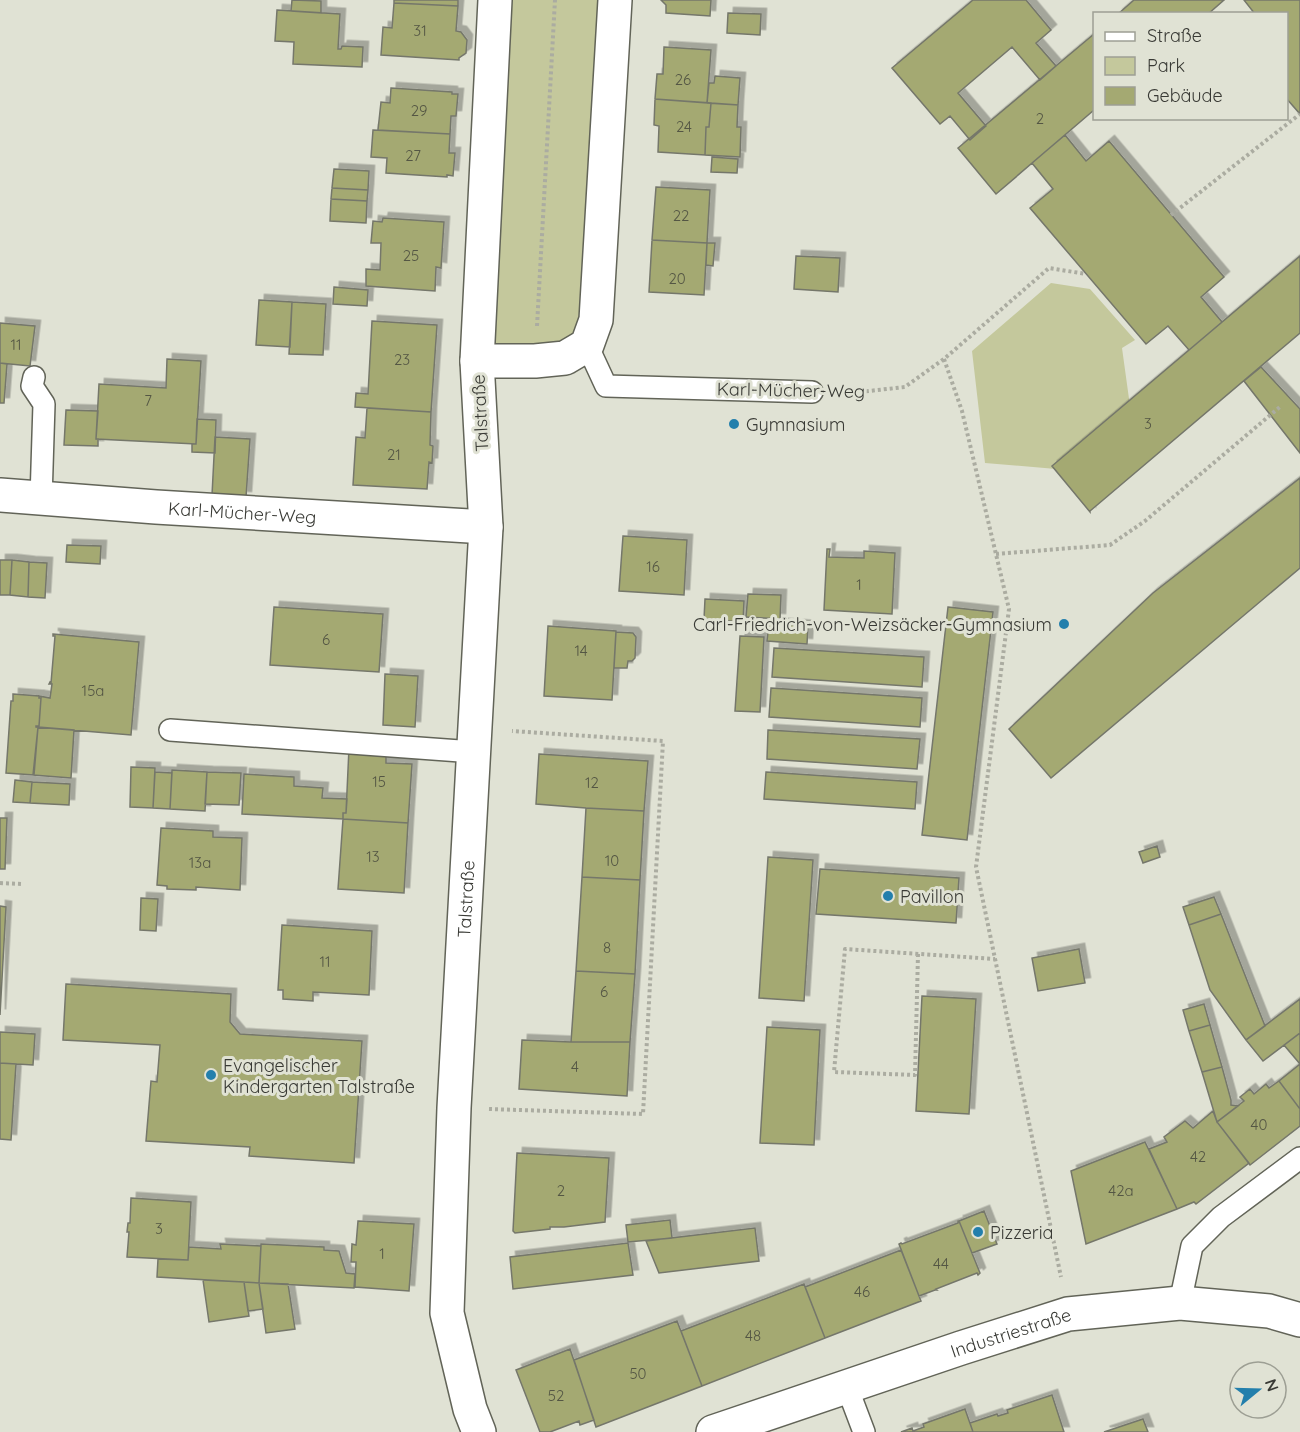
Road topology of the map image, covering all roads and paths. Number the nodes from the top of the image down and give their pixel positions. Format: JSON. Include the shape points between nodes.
{"nodes":[{"id":1,"x":495,"y":0,"type":"edge"},
{"id":2,"x":555,"y":0,"type":"edge"},
{"id":3,"x":615,"y":0,"type":"edge"},
{"id":4,"x":1300,"y":114,"type":"edge"},
{"id":5,"x":1171,"y":215,"type":"dead end"},
{"id":6,"x":1086,"y":274,"type":"dead end"},
{"id":7,"x":587,"y":345,"type":"junction"},
{"id":8,"x":944,"y":359,"type":"junction"},
{"id":9,"x":535,"y":360,"type":"junction"},
{"id":10,"x":477,"y":361,"type":"junction"},
{"id":11,"x":34,"y":377,"type":"dead end"},
{"id":12,"x":812,"y":392,"type":"joint"},
{"id":13,"x":1281,"y":406,"type":"dead end"},
{"id":14,"x":0,"y":495,"type":"edge"},
{"id":15,"x":40,"y":499,"type":"junction"},
{"id":16,"x":486,"y":526,"type":"junction"},
{"id":17,"x":996,"y":554,"type":"junction"},
{"id":18,"x":170,"y":730,"type":"dead end"},
{"id":19,"x":475,"y":740,"type":"junction"},
{"id":20,"x":0,"y":883,"type":"edge"},
{"id":21,"x":21,"y":884,"type":"dead end"},
{"id":22,"x":918,"y":954,"type":"junction"},
{"id":23,"x":995,"y":959,"type":"junction"},
{"id":24,"x":454,"y":1108,"type":"junction"},
{"id":25,"x":1300,"y":1158,"type":"edge"},
{"id":26,"x":1179,"y":1303,"type":"junction"},
{"id":27,"x":1068,"y":1314,"type":"junction"},
{"id":28,"x":1300,"y":1320,"type":"edge"},
{"id":29,"x":847,"y":1387,"type":"junction"},
{"id":30,"x":479,"y":1432,"type":"edge"},
{"id":31,"x":713,"y":1432,"type":"edge"},
{"id":32,"x":864,"y":1432,"type":"edge"}],
"edges":[{"from":1,"to":10,"type":"street","name":"Talstraße"},
{"from":2,"to":9,"type":"path"},
{"from":3,"to":7,"type":"street","via":[[597,320]]},
{"from":4,"to":5,"type":"path"},
{"from":6,"to":8,"type":"path","name":"Karl-Mücher-Weg","via":[[1049,268]]},
{"from":7,"to":9,"type":"street","name":"Talstraße","via":[[565,358]]},
{"from":7,"to":12,"type":"lane","name":"Karl-Mücher-Weg","via":[[606,386]]},
{"from":8,"to":12,"type":"path","name":"Karl-Mücher-Weg","via":[[905,387],[847,394]]},
{"from":8,"to":17,"type":"path","via":[[962,411]]},
{"from":9,"to":10,"type":"street","name":"Talstraße"},
{"from":10,"to":16,"type":"street","name":"Talstraße"},
{"from":11,"to":15,"type":"lane","via":[[32,386],[44,404]]},
{"from":13,"to":17,"type":"path","via":[[1145,521],[1110,545]]},
{"from":14,"to":15,"type":"street","name":"Karl-Mücher-Weg"},
{"from":15,"to":16,"type":"street","name":"Karl-Mücher-Weg"},
{"from":16,"to":19,"type":"street","name":"Talstraße"},
{"from":17,"to":23,"type":"path","via":[[1009,609],[976,867]]},
{"from":18,"to":19,"type":"lane"},
{"from":19,"to":24,"type":"street","name":"Talstraße"},
{"from":19,"to":24,"type":"path","via":[[663,741],[643,1114]]},
{"from":20,"to":21,"type":"path"},
{"from":22,"to":22,"type":"path","via":[[845,949],[834,1072],[915,1075]]},
{"from":22,"to":23,"type":"path"},
{"from":23,"to":27,"type":"path"},
{"from":24,"to":30,"type":"street","name":"Talstraße","via":[[447,1312]]},
{"from":25,"to":26,"type":"lane","via":[[1221,1217],[1192,1246]]},
{"from":26,"to":27,"type":"street","name":"Industriestraße"},
{"from":26,"to":28,"type":"street","name":"Industriestraße","via":[[1269,1311]]},
{"from":27,"to":29,"type":"street","name":"Industriestraße"},
{"from":29,"to":31,"type":"street","name":"Industriestraße"},
{"from":29,"to":32,"type":"lane"}]}
